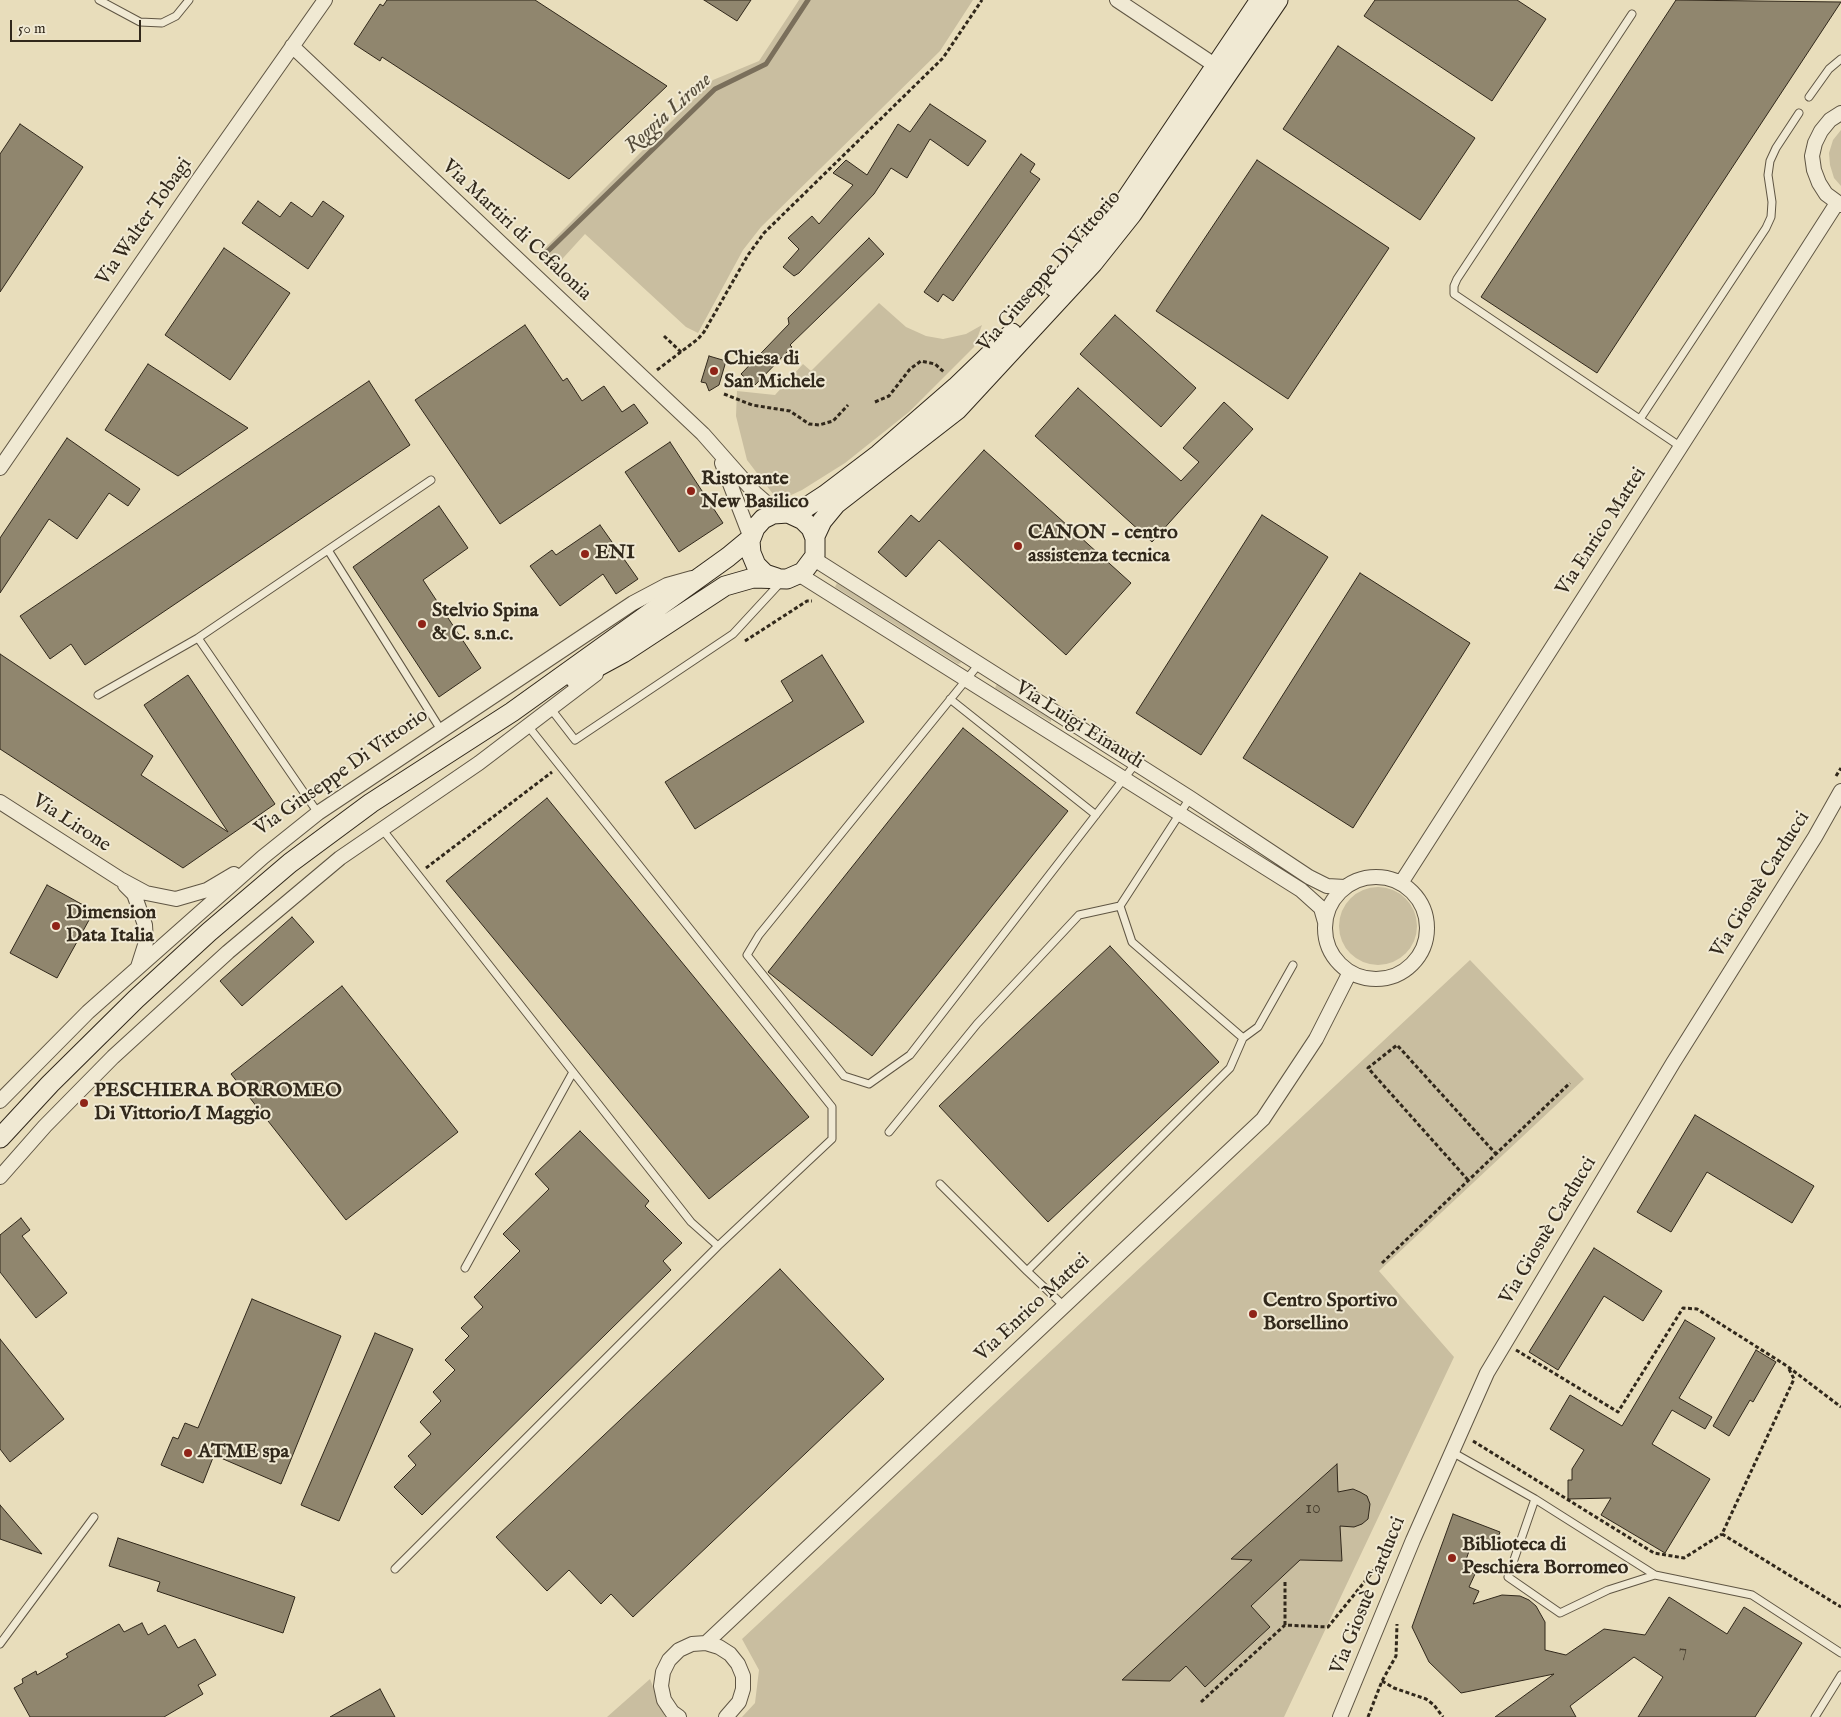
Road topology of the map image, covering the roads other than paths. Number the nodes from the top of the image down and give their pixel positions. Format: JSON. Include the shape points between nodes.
{"nodes":[{"id":1,"x":99,"y":0,"type":"edge"},
{"id":2,"x":189,"y":0,"type":"edge"},
{"id":3,"x":325,"y":0,"type":"edge"},
{"id":4,"x":1117,"y":0,"type":"edge"},
{"id":5,"x":1260,"y":0,"type":"edge"},
{"id":6,"x":1278,"y":0,"type":"edge"},
{"id":7,"x":1632,"y":14,"type":"dead end"},
{"id":8,"x":292,"y":46,"type":"junction"},
{"id":9,"x":1841,"y":59,"type":"edge"},
{"id":10,"x":1216,"y":66,"type":"junction"},
{"id":11,"x":1809,"y":97,"type":"dead end"},
{"id":12,"x":1841,"y":112,"type":"edge"},
{"id":13,"x":1799,"y":113,"type":"dead end"},
{"id":14,"x":1839,"y":204,"type":"edge"},
{"id":15,"x":1640,"y":419,"type":"junction"},
{"id":16,"x":714,"y":444,"type":"junction"},
{"id":17,"x":1680,"y":447,"type":"junction"},
{"id":18,"x":2,"y":460,"type":"edge"},
{"id":19,"x":431,"y":480,"type":"dead end"},
{"id":20,"x":784,"y":514,"type":"junction"},
{"id":21,"x":815,"y":536,"type":"junction"},
{"id":22,"x":751,"y":538,"type":"junction"},
{"id":23,"x":328,"y":550,"type":"junction"},
{"id":24,"x":814,"y":559,"type":"junction"},
{"id":25,"x":703,"y":575,"type":"junction"},
{"id":26,"x":787,"y":577,"type":"junction"},
{"id":27,"x":198,"y":638,"type":"junction"},
{"id":28,"x":623,"y":653,"type":"junction"},
{"id":29,"x":979,"y":664,"type":"junction"},
{"id":30,"x":967,"y":678,"type":"junction"},
{"id":31,"x":98,"y":694,"type":"dead end"},
{"id":32,"x":950,"y":700,"type":"junction"},
{"id":33,"x":551,"y":709,"type":"junction"},
{"id":34,"x":512,"y":712,"type":"junction"},
{"id":35,"x":528,"y":726,"type":"junction"},
{"id":36,"x":441,"y":730,"type":"junction"},
{"id":37,"x":1136,"y":763,"type":"junction"},
{"id":38,"x":1125,"y":778,"type":"junction"},
{"id":39,"x":1841,"y":791,"type":"edge"},
{"id":40,"x":1190,"y":798,"type":"junction"},
{"id":41,"x":0,"y":802,"type":"edge"},
{"id":42,"x":318,"y":813,"type":"junction"},
{"id":43,"x":1180,"y":813,"type":"junction"},
{"id":44,"x":1096,"y":815,"type":"junction"},
{"id":45,"x":382,"y":829,"type":"junction"},
{"id":46,"x":263,"y":857,"type":"junction"},
{"id":47,"x":120,"y":879,"type":"junction"},
{"id":48,"x":1401,"y":883,"type":"junction"},
{"id":49,"x":1345,"y":887,"type":"junction"},
{"id":50,"x":1120,"y":906,"type":"junction"},
{"id":51,"x":1326,"y":922,"type":"junction"},
{"id":52,"x":1293,"y":965,"type":"dead end"},
{"id":53,"x":138,"y":967,"type":"junction"},
{"id":54,"x":1350,"y":972,"type":"junction"},
{"id":55,"x":1243,"y":1038,"type":"junction"},
{"id":56,"x":573,"y":1072,"type":"junction"},
{"id":57,"x":0,"y":1101,"type":"edge"},
{"id":58,"x":889,"y":1132,"type":"dead end"},
{"id":59,"x":0,"y":1138,"type":"edge"},
{"id":60,"x":0,"y":1177,"type":"edge"},
{"id":61,"x":940,"y":1184,"type":"dead end"},
{"id":62,"x":718,"y":1246,"type":"junction"},
{"id":63,"x":466,"y":1268,"type":"dead end"},
{"id":64,"x":1026,"y":1271,"type":"junction"},
{"id":65,"x":1064,"y":1306,"type":"junction"},
{"id":66,"x":1452,"y":1452,"type":"junction"},
{"id":67,"x":1535,"y":1498,"type":"junction"},
{"id":68,"x":94,"y":1517,"type":"dead end"},
{"id":69,"x":396,"y":1569,"type":"dead end"},
{"id":70,"x":1656,"y":1575,"type":"junction"},
{"id":71,"x":706,"y":1643,"type":"junction"},
{"id":72,"x":0,"y":1644,"type":"edge"},
{"id":73,"x":1841,"y":1653,"type":"edge"},
{"id":74,"x":1841,"y":1675,"type":"edge"},
{"id":75,"x":679,"y":1717,"type":"edge"},
{"id":76,"x":726,"y":1717,"type":"edge"},
{"id":77,"x":1340,"y":1717,"type":"edge"},
{"id":78,"x":1815,"y":1717,"type":"edge"}],
"edges":[{"from":1,"to":2,"type":"lane","via":[[140,22],[162,23],[176,16]]},
{"from":3,"to":8,"type":"street","name":"Via Walter Tobagi"},
{"from":4,"to":10,"type":"street"},
{"from":5,"to":10,"type":"main road","name":"Via Giuseppe Di Vittorio"},
{"from":6,"to":21,"type":"main road","name":"Via Giuseppe Di Vittorio","via":[[1132,214],[1093,263],[957,410],[836,504]]},
{"from":7,"to":15,"type":"lane","via":[[1454,286],[1454,294]]},
{"from":8,"to":16,"type":"street","name":"Via Martiri di Cefalonia"},
{"from":8,"to":18,"type":"street","name":"Via Walter Tobagi"},
{"from":9,"to":11,"type":"lane","via":[[1829,69]]},
{"from":10,"to":20,"type":"main road","name":"Via Giuseppe Di Vittorio","via":[[1126,199],[1058,284],[1021,324],[956,388],[879,454],[802,510]]},
{"from":12,"to":14,"type":"street","name":"Via Enrico Mattei","via":[[1821,131],[1812,156],[1818,183]]},
{"from":13,"to":15,"type":"lane","via":[[1770,161],[1768,176],[1772,202],[1766,228]]},
{"from":14,"to":17,"type":"street","name":"Via Enrico Mattei"},
{"from":15,"to":17,"type":"lane"},
{"from":16,"to":20,"type":"street","name":"Via Martiri di Cefalonia","via":[[751,488]]},
{"from":16,"to":22,"type":"street","name":"Via Martiri di Cefalonia"},
{"from":17,"to":48,"type":"street","name":"Via Enrico Mattei"},
{"from":19,"to":23,"type":"lane"},
{"from":20,"to":21,"type":"main road","via":[[808,524]]},
{"from":20,"to":22,"type":"main road","name":"Via Giuseppe Di Vittorio","via":[[760,522]]},
{"from":21,"to":24,"type":"main road","name":"Via Giuseppe Di Vittorio"},
{"from":22,"to":25,"type":"main road","name":"Via Giuseppe Di Vittorio"},
{"from":22,"to":26,"type":"main road","via":[[754,563],[765,574]]},
{"from":23,"to":27,"type":"lane"},
{"from":23,"to":36,"type":"lane"},
{"from":24,"to":26,"type":"main road","via":[[810,566]]},
{"from":24,"to":29,"type":"street","name":"Via Luigi Einaudi"},
{"from":25,"to":34,"type":"main road","name":"Via Giuseppe Di Vittorio"},
{"from":25,"to":36,"type":"street","name":"Via Giuseppe Di Vittorio","via":[[667,585],[633,603]]},
{"from":26,"to":28,"type":"main road","name":"Via Giuseppe Di Vittorio","via":[[745,579],[719,589]]},
{"from":26,"to":30,"type":"street","name":"Via Luigi Einaudi","via":[[826,591]]},
{"from":26,"to":33,"type":"lane","via":[[733,634],[575,740]]},
{"from":27,"to":31,"type":"lane"},
{"from":27,"to":42,"type":"lane"},
{"from":28,"to":33,"type":"street","name":"Via Giuseppe Di Vittorio"},
{"from":28,"to":34,"type":"main road","name":"Via Giuseppe Di Vittorio"},
{"from":29,"to":30,"type":"lane"},
{"from":29,"to":37,"type":"street","name":"Via Luigi Einaudi"},
{"from":30,"to":32,"type":"lane"},
{"from":30,"to":38,"type":"street","name":"Via Luigi Einaudi"},
{"from":32,"to":44,"type":"lane"},
{"from":32,"to":44,"type":"lane","via":[[759,935],[747,955],[844,1076],[869,1084],[910,1055]]},
{"from":33,"to":35,"type":"street","name":"Via Giuseppe Di Vittorio"},
{"from":34,"to":59,"type":"main road","name":"Via Giuseppe Di Vittorio","via":[[371,803],[290,863],[141,994]]},
{"from":35,"to":45,"type":"street","name":"Via Giuseppe Di Vittorio"},
{"from":35,"to":62,"type":"lane","via":[[832,1107],[832,1139]]},
{"from":36,"to":42,"type":"street","name":"Via Giuseppe Di Vittorio"},
{"from":37,"to":38,"type":"lane"},
{"from":37,"to":40,"type":"street","name":"Via Luigi Einaudi"},
{"from":38,"to":43,"type":"street","name":"Via Luigi Einaudi"},
{"from":38,"to":44,"type":"lane"},
{"from":39,"to":66,"type":"street","name":"Via Giosuè Carducci","via":[[1816,837],[1673,1063],[1487,1373]]},
{"from":40,"to":43,"type":"lane"},
{"from":40,"to":49,"type":"street","name":"Via Luigi Einaudi","via":[[1309,877],[1326,886]]},
{"from":41,"to":47,"type":"street","name":"Via Lirone"},
{"from":42,"to":46,"type":"street","name":"Via Giuseppe Di Vittorio"},
{"from":43,"to":50,"type":"lane"},
{"from":43,"to":51,"type":"street","name":"Via Luigi Einaudi","via":[[1301,890],[1321,908]]},
{"from":45,"to":56,"type":"lane"},
{"from":45,"to":60,"type":"street","name":"Via Giuseppe Di Vittorio","via":[[320,874],[190,984],[77,1094]]},
{"from":46,"to":47,"type":"street","name":"Via Lirone","via":[[207,890],[176,899],[146,893]]},
{"from":46,"to":53,"type":"street","name":"Via Giuseppe Di Vittorio"},
{"from":47,"to":53,"type":"street","name":"Via Lirone","via":[[134,894],[145,925],[146,942]]},
{"from":48,"to":49,"type":"street","via":[[1372,877]]},
{"from":48,"to":54,"type":"street","via":[[1414,893],[1428,923],[1420,954],[1410,967],[1397,975],[1365,978]]},
{"from":49,"to":51,"type":"street","via":[[1332,903]]},
{"from":50,"to":55,"type":"lane","via":[[1132,942]]},
{"from":50,"to":58,"type":"lane","via":[[1079,915],[976,1024]]},
{"from":51,"to":54,"type":"street","via":[[1331,950]]},
{"from":52,"to":55,"type":"lane","via":[[1258,1027]]},
{"from":53,"to":57,"type":"street","name":"Via Giuseppe Di Vittorio","via":[[62,1037]]},
{"from":54,"to":65,"type":"street","name":"Via Enrico Mattei","via":[[1316,1039],[1262,1119]]},
{"from":55,"to":64,"type":"lane","via":[[1230,1068]]},
{"from":56,"to":62,"type":"lane","via":[[691,1222]]},
{"from":56,"to":63,"type":"lane"},
{"from":61,"to":64,"type":"lane"},
{"from":62,"to":69,"type":"lane"},
{"from":64,"to":65,"type":"lane"},
{"from":65,"to":71,"type":"street","name":"Via Enrico Mattei"},
{"from":66,"to":67,"type":"lane"},
{"from":66,"to":77,"type":"street","name":"Via Giosuè Carducci"},
{"from":67,"to":70,"type":"lane"},
{"from":67,"to":70,"type":"lane","via":[[1508,1577],[1560,1613],[1608,1590]]},
{"from":68,"to":72,"type":"lane"},
{"from":70,"to":73,"type":"lane","via":[[1752,1595]]},
{"from":71,"to":75,"type":"street","via":[[692,1644],[680,1650],[669,1660],[663,1672],[664,1700]]},
{"from":71,"to":76,"type":"street","via":[[730,1654],[742,1676],[740,1702]]},
{"from":74,"to":78,"type":"lane"}]}
